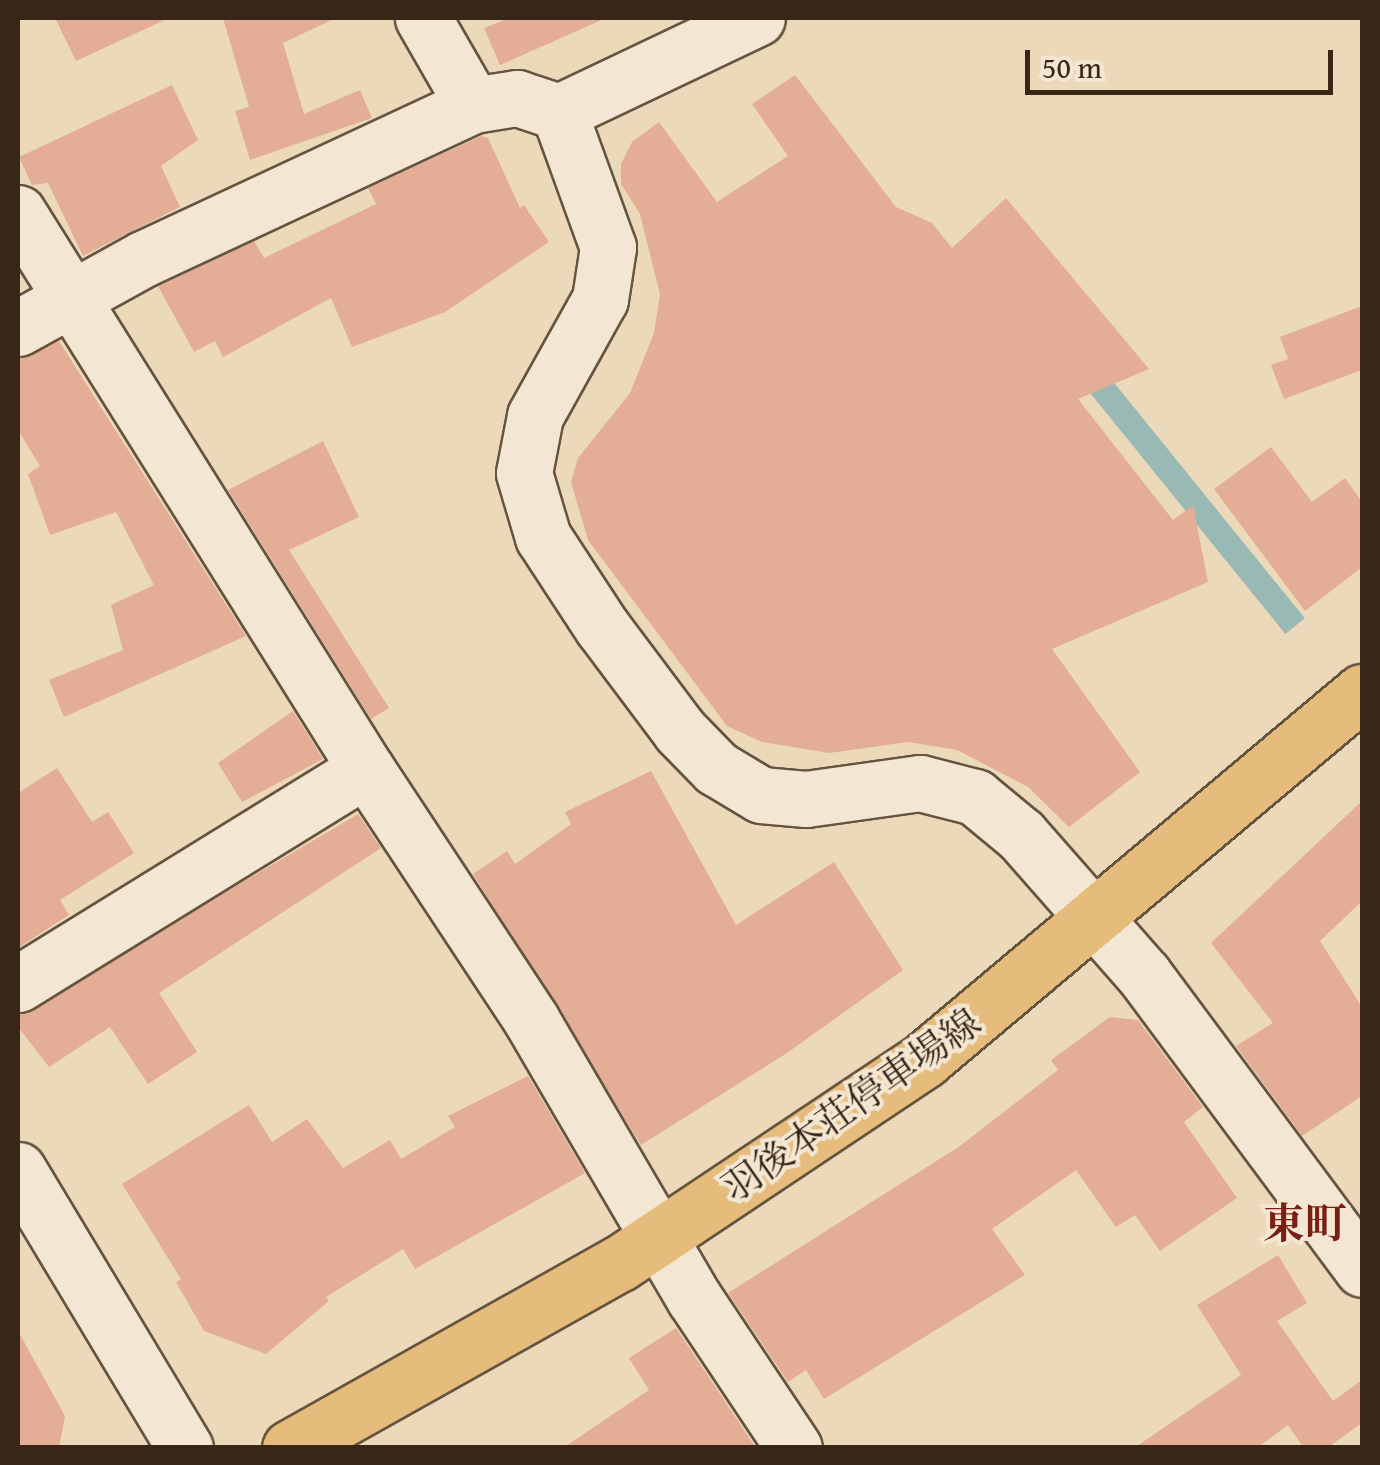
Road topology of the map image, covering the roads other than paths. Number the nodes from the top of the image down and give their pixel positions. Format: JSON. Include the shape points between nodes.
{"nodes":[{"id":1,"x":423,"y":18,"type":"edge"},
{"id":2,"x":757,"y":18,"type":"edge"},
{"id":3,"x":473,"y":104,"type":"junction"},
{"id":4,"x":559,"y":112,"type":"junction"},
{"id":5,"x":18,"y":213,"type":"edge"},
{"id":6,"x":70,"y":295,"type":"junction"},
{"id":7,"x":18,"y":328,"type":"edge"},
{"id":8,"x":1362,"y":692,"type":"edge"},
{"id":9,"x":366,"y":769,"type":"junction"},
{"id":10,"x":1098,"y":919,"type":"junction"},
{"id":11,"x":18,"y":984,"type":"edge"},
{"id":12,"x":18,"y":1170,"type":"edge"},
{"id":13,"x":658,"y":1239,"type":"junction"},
{"id":14,"x":1362,"y":1269,"type":"edge"},
{"id":15,"x":186,"y":1448,"type":"edge"},
{"id":16,"x":290,"y":1448,"type":"edge"},
{"id":17,"x":794,"y":1448,"type":"edge"}],
"edges":[{"from":1,"to":3,"type":"street"},
{"from":2,"to":4,"type":"street"},
{"from":3,"to":4,"type":"street","via":[[517,98]]},
{"from":3,"to":6,"type":"street"},
{"from":4,"to":10,"type":"street","via":[[608,247],[600,299],[535,416],[524,473],[543,537],[602,628],[680,731],[716,768],[761,795],[806,799],[920,782],[975,798],[1022,834]]},
{"from":5,"to":6,"type":"street"},
{"from":6,"to":7,"type":"street"},
{"from":6,"to":9,"type":"street"},
{"from":8,"to":10,"type":"main road","name":"羽後本荘停車場線"},
{"from":9,"to":11,"type":"street"},
{"from":9,"to":13,"type":"street","via":[[532,1021]]},
{"from":10,"to":13,"type":"main road","name":"羽後本荘停車場線","via":[[924,1060]]},
{"from":10,"to":14,"type":"street"},
{"from":12,"to":15,"type":"street"},
{"from":13,"to":16,"type":"main road","name":"羽後本荘停車場線"},
{"from":13,"to":17,"type":"street"}]}
